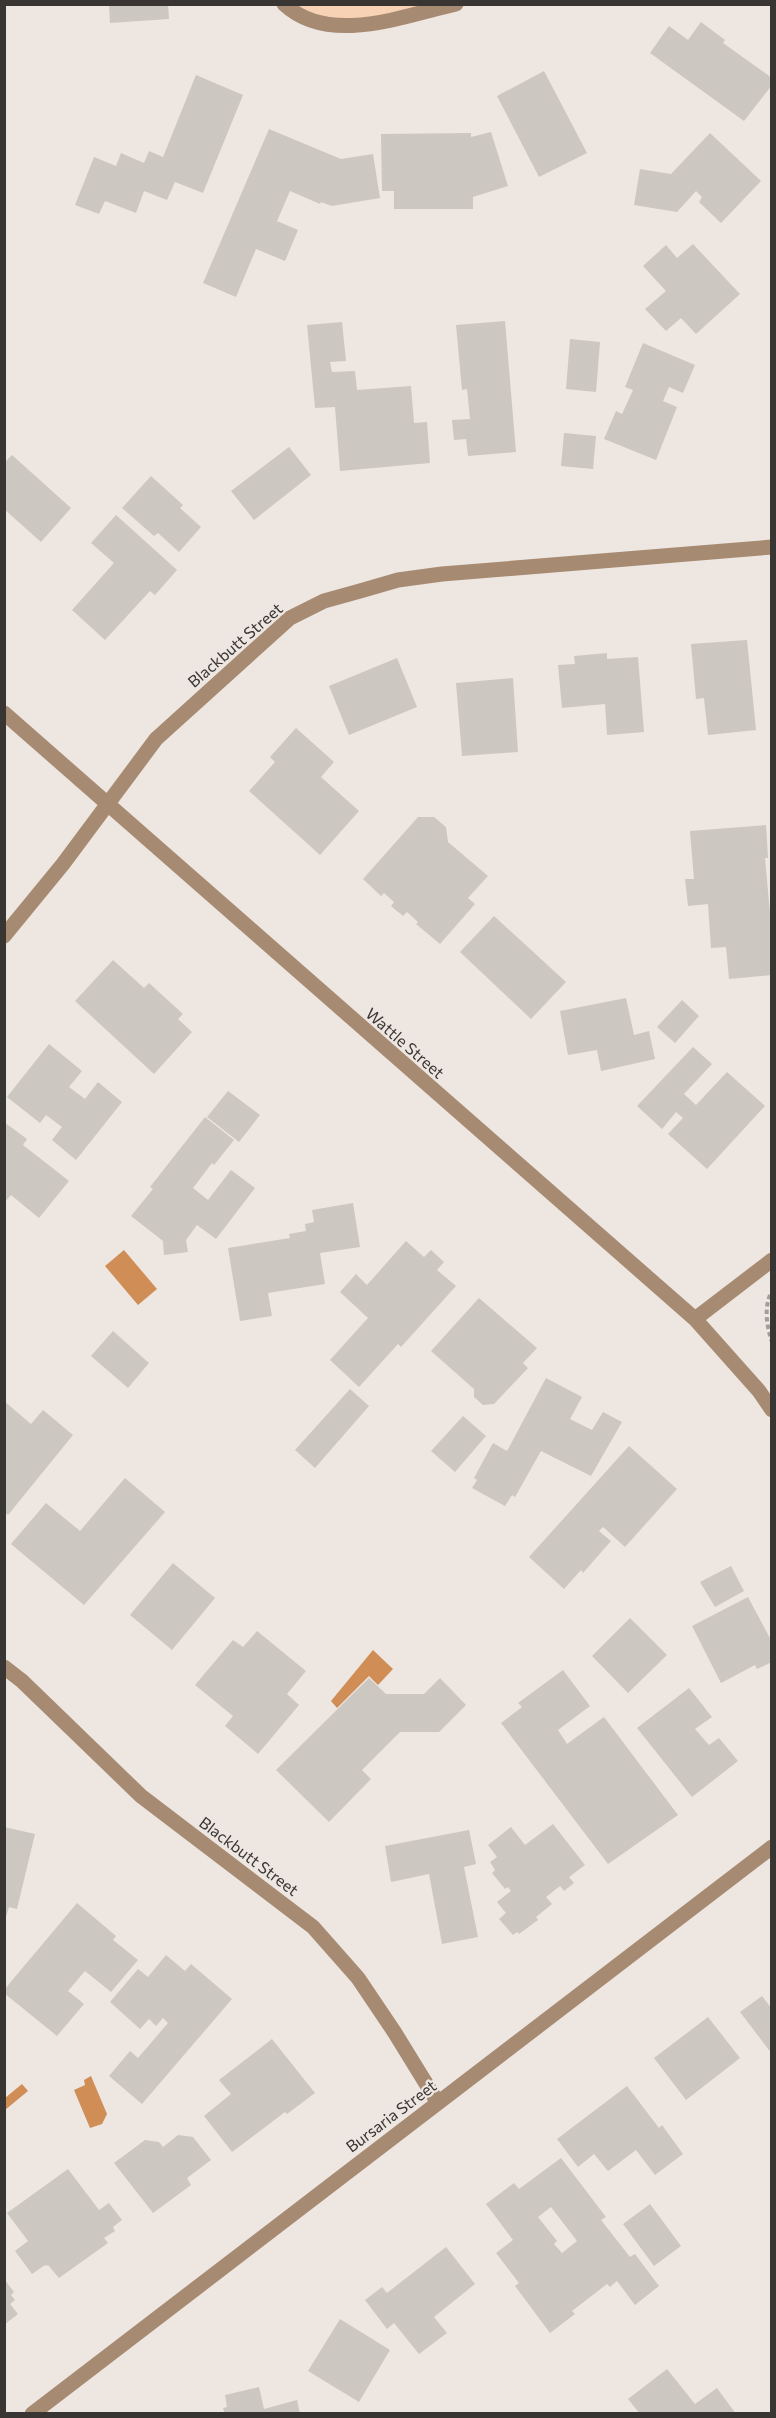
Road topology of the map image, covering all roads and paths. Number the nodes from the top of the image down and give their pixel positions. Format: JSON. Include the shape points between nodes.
{"nodes":[{"id":1,"x":284,"y":4,"type":"edge"},
{"id":2,"x":456,"y":4,"type":"edge"},
{"id":3,"x":771,"y":547,"type":"edge"},
{"id":4,"x":4,"y":713,"type":"edge"},
{"id":5,"x":107,"y":805,"type":"junction"},
{"id":6,"x":4,"y":936,"type":"edge"},
{"id":7,"x":771,"y":1260,"type":"edge"},
{"id":8,"x":767,"y":1302,"type":"dead end"},
{"id":9,"x":695,"y":1319,"type":"junction"},
{"id":10,"x":771,"y":1342,"type":"edge"},
{"id":11,"x":771,"y":1410,"type":"edge"},
{"id":12,"x":4,"y":1667,"type":"edge"},
{"id":13,"x":771,"y":1847,"type":"edge"},
{"id":14,"x":438,"y":2103,"type":"junction"},
{"id":15,"x":32,"y":2414,"type":"edge"}],
"edges":[{"from":1,"to":2,"type":"street","via":[[293,13],[320,24],[351,26]]},
{"from":3,"to":5,"type":"street","name":"Blackbutt Street","via":[[442,574],[398,580],[324,601],[291,618],[156,739]]},
{"from":4,"to":5,"type":"street","name":"Wattle Street"},
{"from":5,"to":6,"type":"street","name":"Blackbutt Street"},
{"from":5,"to":9,"type":"street","name":"Wattle Street"},
{"from":7,"to":9,"type":"street"},
{"from":8,"to":10,"type":"path"},
{"from":9,"to":11,"type":"street","name":"Wattle Street"},
{"from":12,"to":14,"type":"street","name":"Blackbutt Street","via":[[141,1796],[313,1927],[358,1978]]},
{"from":13,"to":14,"type":"street","name":"Bursaria Street"},
{"from":14,"to":15,"type":"street","name":"Bursaria Street"}]}
